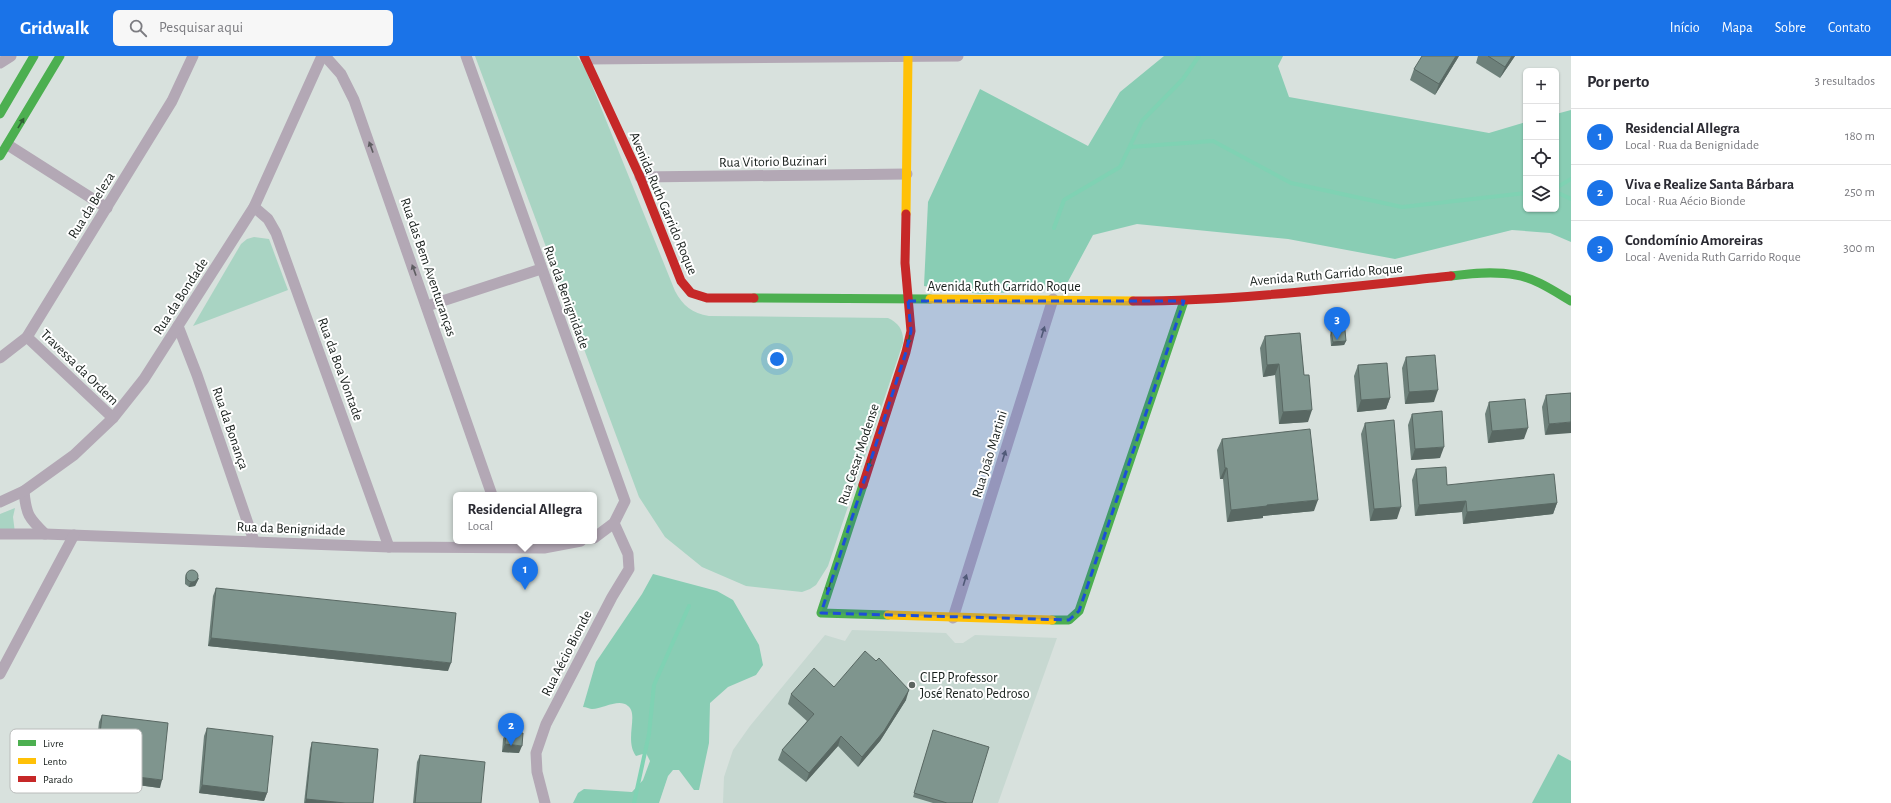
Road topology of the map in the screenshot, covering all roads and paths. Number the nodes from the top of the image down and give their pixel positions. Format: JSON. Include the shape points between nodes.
{"nodes":[{"id":1,"x":11,"y":56,"type":"edge"},
{"id":2,"x":34,"y":56,"type":"edge"},
{"id":3,"x":60,"y":56,"type":"edge"},
{"id":4,"x":193,"y":56,"type":"edge"},
{"id":5,"x":324,"y":56,"type":"edge"},
{"id":6,"x":466,"y":56,"type":"edge"},
{"id":7,"x":908,"y":56,"type":"edge"},
{"id":8,"x":949,"y":56,"type":"edge"},
{"id":9,"x":958,"y":56,"type":"edge"},
{"id":10,"x":586,"y":58,"type":"edge"},
{"id":11,"x":0,"y":63,"type":"edge"},
{"id":12,"x":3,"y":99,"type":"edge"},
{"id":13,"x":0,"y":114,"type":"edge"},
{"id":14,"x":8,"y":145,"type":"junction"},
{"id":15,"x":0,"y":156,"type":"edge"},
{"id":16,"x":907,"y":174,"type":"junction"},
{"id":17,"x":640,"y":177,"type":"junction"},
{"id":18,"x":254,"y":207,"type":"junction"},
{"id":19,"x":107,"y":208,"type":"junction"},
{"id":20,"x":541,"y":269,"type":"junction"},
{"id":21,"x":908,"y":300,"type":"junction"},
{"id":22,"x":1053,"y":300,"type":"junction"},
{"id":23,"x":1184,"y":301,"type":"junction"},
{"id":24,"x":1571,"y":301,"type":"edge"},
{"id":25,"x":427,"y":306,"type":"junction"},
{"id":26,"x":178,"y":326,"type":"junction"},
{"id":27,"x":27,"y":337,"type":"junction"},
{"id":28,"x":0,"y":358,"type":"edge"},
{"id":29,"x":113,"y":418,"type":"junction"},
{"id":30,"x":24,"y":491,"type":"junction"},
{"id":31,"x":491,"y":492,"type":"edge"},
{"id":32,"x":0,"y":502,"type":"edge"},
{"id":33,"x":614,"y":522,"type":"junction"},
{"id":34,"x":0,"y":534,"type":"edge"},
{"id":35,"x":45,"y":534,"type":"junction"},
{"id":36,"x":74,"y":535,"type":"junction"},
{"id":37,"x":597,"y":536,"type":"edge"},
{"id":38,"x":254,"y":541,"type":"junction"},
{"id":39,"x":509,"y":544,"type":"edge"},
{"id":40,"x":565,"y":544,"type":"edge"},
{"id":41,"x":389,"y":547,"type":"junction"},
{"id":42,"x":953,"y":618,"type":"junction"},
{"id":43,"x":0,"y":674,"type":"edge"},
{"id":44,"x":545,"y":803,"type":"edge"}],
"edges":[{"from":1,"to":11,"type":"street"},
{"from":2,"to":12,"type":"street"},
{"from":14,"to":3,"type":"street","one_way":true},
{"from":4,"to":19,"type":"street","name":"Rua da Beleza","via":[[172,101]]},
{"from":5,"to":18,"type":"street","name":"Rua da Bondade"},
{"from":25,"to":5,"type":"street","name":"Rua das Bem Aventuranças","one_way":true,"via":[[354,100],[341,74]]},
{"from":6,"to":20,"type":"street","name":"Rua da Benignidade"},
{"from":7,"to":8,"type":"street"},
{"from":7,"to":10,"type":"street"},
{"from":7,"to":16,"type":"street","name":"Rua Cesar Modense"},
{"from":8,"to":9,"type":"street"},
{"from":10,"to":17,"type":"street","name":"Avenida Ruth Garrido Roque"},
{"from":12,"to":13,"type":"street"},
{"from":14,"to":15,"type":"street"},
{"from":14,"to":19,"type":"street"},
{"from":16,"to":17,"type":"street","name":"Rua Vitorio Buzinari"},
{"from":16,"to":21,"type":"street","name":"Rua Cesar Modense","via":[[905,263]]},
{"from":17,"to":21,"type":"street","name":"Avenida Ruth Garrido Roque","via":[[681,282],[691,293],[707,298]]},
{"from":18,"to":26,"type":"street","name":"Rua da Bondade"},
{"from":18,"to":41,"type":"street","name":"Rua da Boa Vontade","via":[[268,219],[276,233]]},
{"from":19,"to":27,"type":"street","name":"Rua da Beleza"},
{"from":20,"to":25,"type":"street"},
{"from":20,"to":33,"type":"street","name":"Rua da Benignidade","via":[[625,501]]},
{"from":21,"to":22,"type":"street","name":"Avenida Ruth Garrido Roque"},
{"from":21,"to":42,"type":"street","name":"Rua Cesar Modense","one_way":true,"via":[[910,331],[906,352],[821,613]]},
{"from":22,"to":23,"type":"street","name":"Avenida Ruth Garrido Roque"},
{"from":42,"to":22,"type":"street","name":"Rua João Martini","one_way":true},
{"from":23,"to":24,"type":"street","name":"Avenida Ruth Garrido Roque","via":[[1322,290],[1486,272],[1517,275]]},
{"from":23,"to":42,"type":"street","via":[[1079,611],[1069,620]]},
{"from":25,"to":31,"type":"street","name":"Rua das Bem Aventuranças"},
{"from":26,"to":29,"type":"street","name":"Rua da Bondade","via":[[144,379]]},
{"from":26,"to":38,"type":"street","name":"Rua da Bonança"},
{"from":27,"to":28,"type":"street","name":"Rua da Beleza"},
{"from":27,"to":29,"type":"street","name":"Travessa da Ordem"},
{"from":29,"to":30,"type":"street","name":"Rua da Bondade","via":[[74,455]]},
{"from":30,"to":32,"type":"street","name":"Rua da Bondade"},
{"from":30,"to":35,"type":"street","via":[[25,508]]},
{"from":33,"to":37,"type":"street","name":"Rua da Benignidade"},
{"from":33,"to":44,"type":"street","name":"Rua Aécio Bionde","via":[[628,554],[629,569],[546,724],[536,753],[537,772]]},
{"from":34,"to":35,"type":"street","name":"Rua da Benignidade"},
{"from":35,"to":36,"type":"street","name":"Rua da Benignidade"},
{"from":36,"to":38,"type":"street","name":"Rua da Benignidade"},
{"from":36,"to":43,"type":"street"},
{"from":38,"to":41,"type":"street","name":"Rua da Benignidade"},
{"from":39,"to":40,"type":"street","name":"Rua da Benignidade","via":[[544,548]]},
{"from":39,"to":41,"type":"street","name":"Rua da Benignidade"}]}
